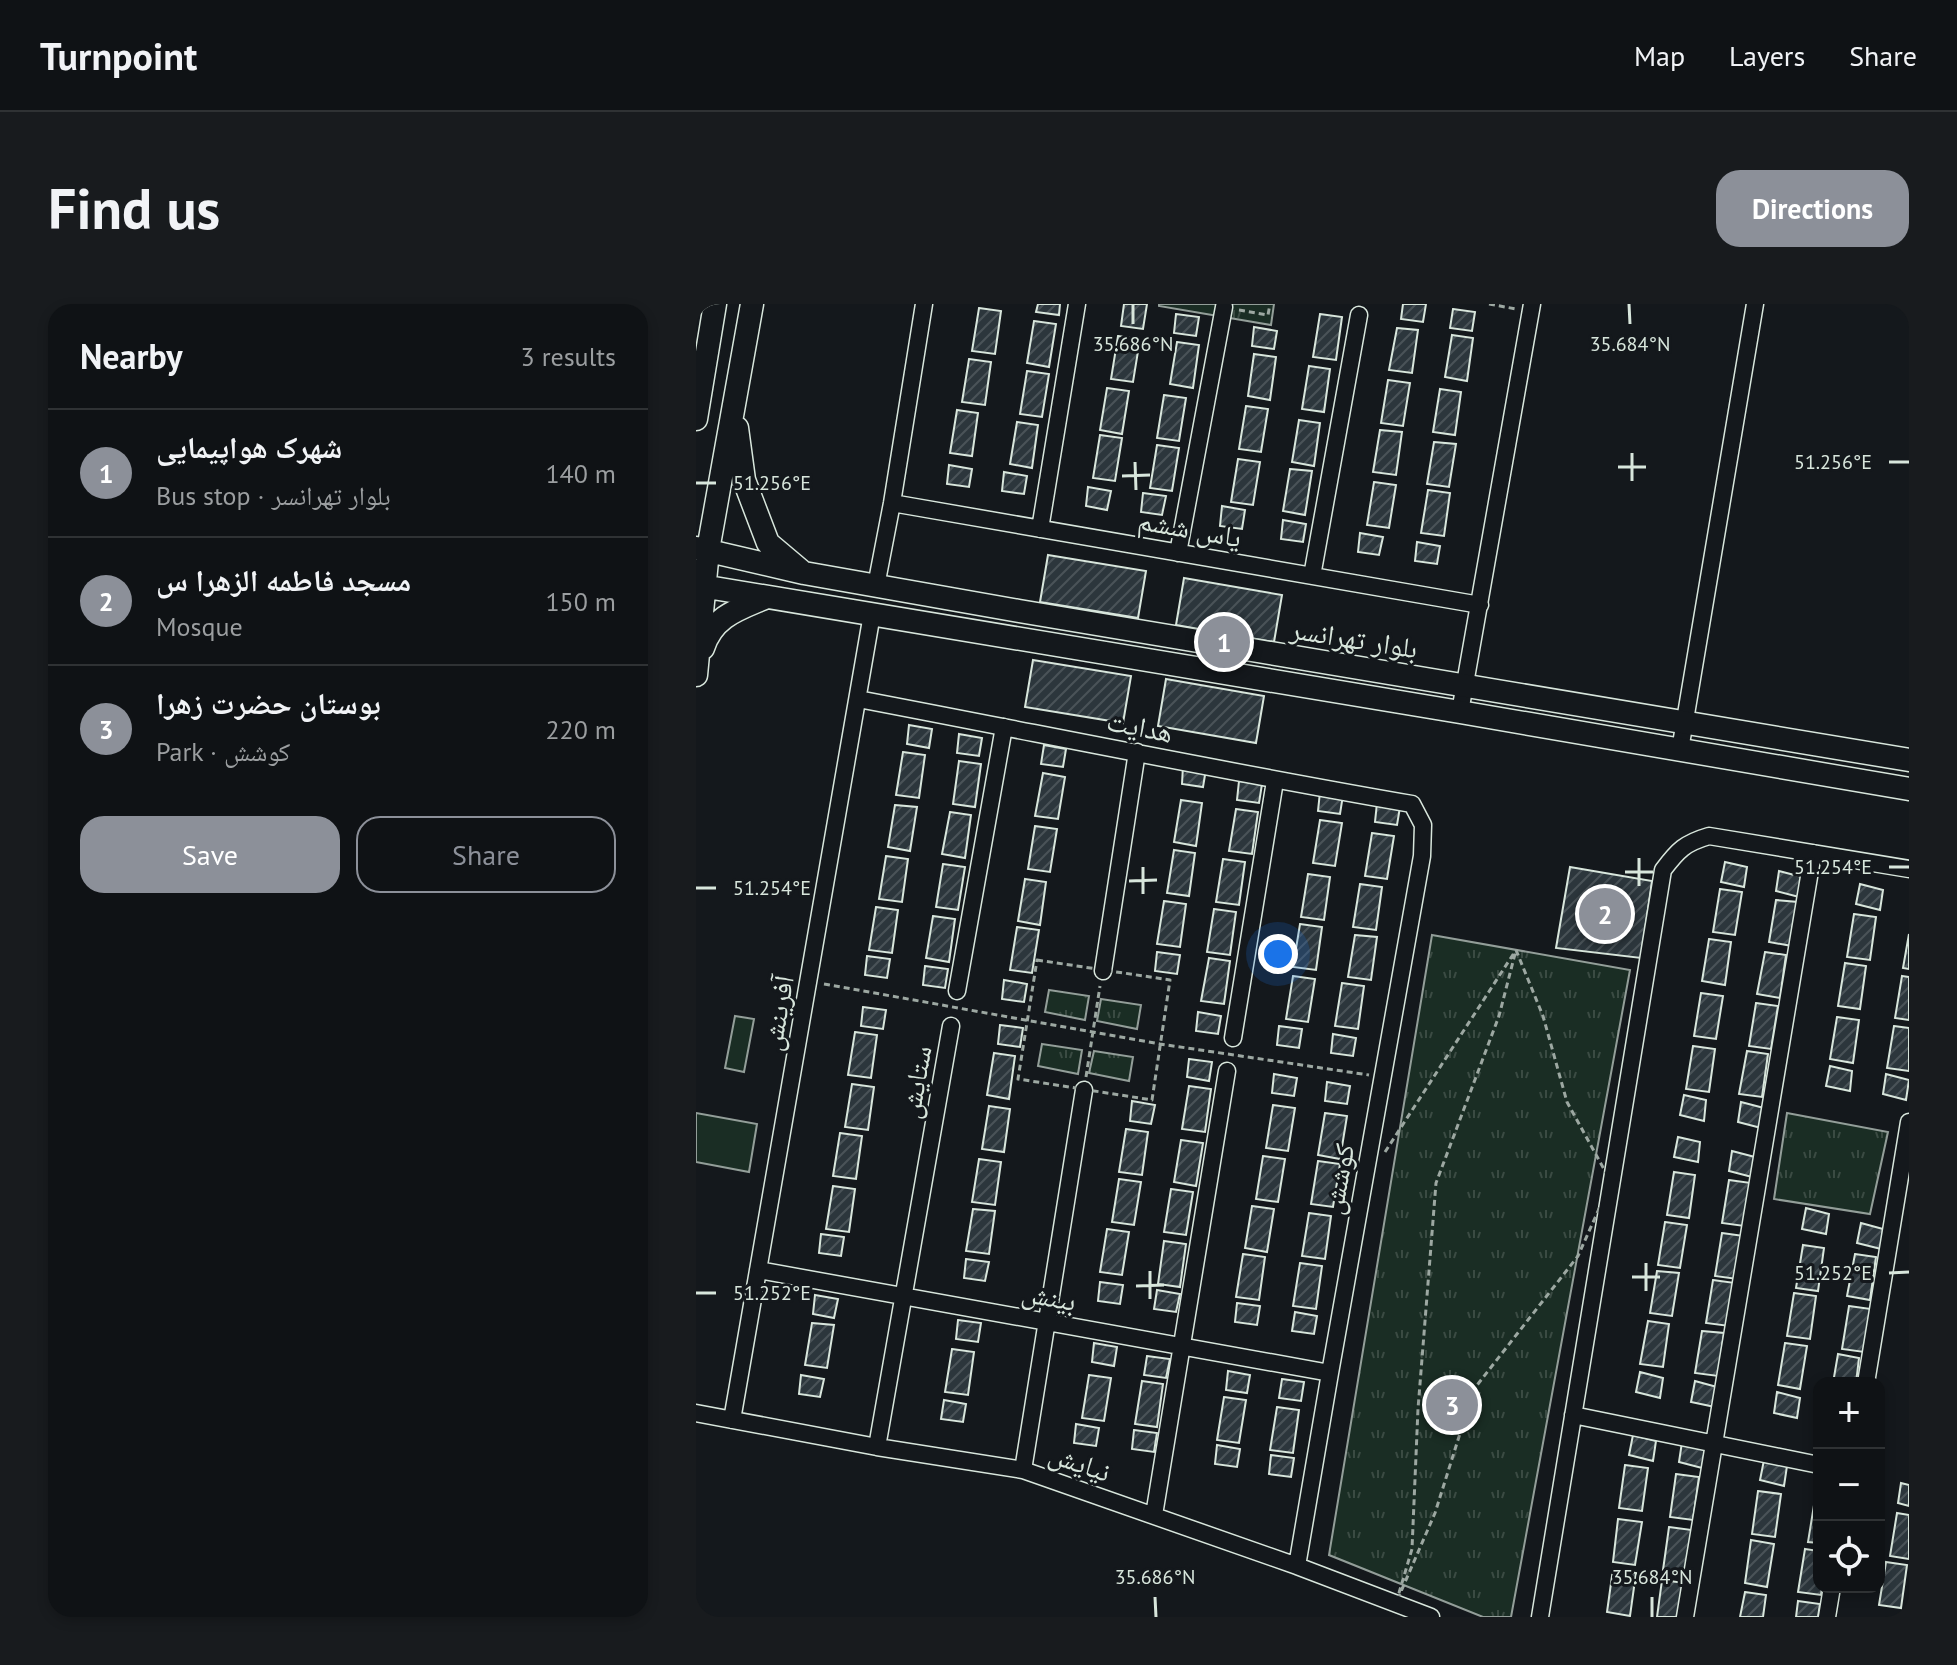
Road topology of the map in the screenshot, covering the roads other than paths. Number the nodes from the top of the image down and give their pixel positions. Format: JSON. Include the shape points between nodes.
{"nodes":[{"id":1,"x":715,"y":304,"type":"edge"},
{"id":2,"x":752,"y":304,"type":"edge"},
{"id":3,"x":924,"y":304,"type":"edge"},
{"id":4,"x":1077,"y":304,"type":"edge"},
{"id":5,"x":1755,"y":304,"type":"edge"},
{"id":6,"x":1224,"y":307,"type":"road end"},
{"id":7,"x":1531,"y":308,"type":"edge"},
{"id":8,"x":1359,"y":315,"type":"dead end"},
{"id":9,"x":735,"y":407,"type":"junction"},
{"id":10,"x":696,"y":419,"type":"edge"},
{"id":11,"x":892,"y":503,"type":"junction"},
{"id":12,"x":1040,"y":529,"type":"junction"},
{"id":13,"x":702,"y":549,"type":"edge"},
{"id":14,"x":1178,"y":553,"type":"junction"},
{"id":15,"x":804,"y":573,"type":"junction"},
{"id":16,"x":1312,"y":576,"type":"junction"},
{"id":17,"x":700,"y":586,"type":"edge"},
{"id":18,"x":876,"y":586,"type":"junction"},
{"id":19,"x":769,"y":596,"type":"junction"},
{"id":20,"x":1480,"y":605,"type":"junction"},
{"id":21,"x":872,"y":614,"type":"junction"},
{"id":22,"x":697,"y":671,"type":"edge"},
{"id":23,"x":1464,"y":687,"type":"junction"},
{"id":24,"x":858,"y":699,"type":"junction"},
{"id":25,"x":1460,"y":712,"type":"junction"},
{"id":26,"x":1685,"y":722,"type":"junction"},
{"id":27,"x":1004,"y":727,"type":"junction"},
{"id":28,"x":1680,"y":750,"type":"junction"},
{"id":29,"x":1137,"y":752,"type":"junction"},
{"id":30,"x":1909,"y":757,"type":"edge"},
{"id":31,"x":1275,"y":781,"type":"junction"},
{"id":32,"x":1906,"y":789,"type":"edge"},
{"id":33,"x":1412,"y":804,"type":"joint"},
{"id":34,"x":1813,"y":853,"type":"junction"},
{"id":35,"x":1909,"y":869,"type":"edge"},
{"id":36,"x":1103,"y":971,"type":"road end"},
{"id":37,"x":956,"y":999,"type":"road end"},
{"id":38,"x":951,"y":1026,"type":"road end"},
{"id":39,"x":1233,"y":1038,"type":"dead end"},
{"id":40,"x":1227,"y":1071,"type":"dead end"},
{"id":41,"x":1084,"y":1090,"type":"road end"},
{"id":42,"x":1909,"y":1122,"type":"edge"},
{"id":43,"x":758,"y":1270,"type":"junction"},
{"id":44,"x":903,"y":1296,"type":"junction"},
{"id":45,"x":1047,"y":1322,"type":"junction"},
{"id":46,"x":1182,"y":1347,"type":"junction"},
{"id":47,"x":1330,"y":1373,"type":"junction"},
{"id":48,"x":1867,"y":1377,"type":"edge"},
{"id":49,"x":696,"y":1413,"type":"edge"},
{"id":50,"x":1573,"y":1415,"type":"junction"},
{"id":51,"x":732,"y":1420,"type":"junction"},
{"id":52,"x":1714,"y":1444,"type":"junction"},
{"id":53,"x":877,"y":1447,"type":"junction"},
{"id":54,"x":1813,"y":1464,"type":"edge"},
{"id":55,"x":1023,"y":1470,"type":"junction"},
{"id":56,"x":1154,"y":1515,"type":"junction"},
{"id":57,"x":1297,"y":1566,"type":"junction"},
{"id":58,"x":1831,"y":1593,"type":"edge"},
{"id":59,"x":1431,"y":1617,"type":"edge"},
{"id":60,"x":1540,"y":1617,"type":"edge"},
{"id":61,"x":1685,"y":1617,"type":"edge"},
{"id":62,"x":1827,"y":1617,"type":"edge"}],
"edges":[{"from":1,"to":10,"type":"main road"},
{"from":2,"to":9,"type":"main road"},
{"from":3,"to":11,"type":"street"},
{"from":4,"to":12,"type":"street"},
{"from":5,"to":26,"type":"street"},
{"from":6,"to":14,"type":"street"},
{"from":7,"to":20,"type":"street"},
{"from":8,"to":16,"type":"street"},
{"from":9,"to":13,"type":"main road"},
{"from":9,"to":15,"type":"main road","via":[[744,480],[756,515],[768,543]]},
{"from":11,"to":12,"type":"street","name":"یاس ششم"},
{"from":11,"to":18,"type":"street"},
{"from":12,"to":14,"type":"street","name":"یاس ششم"},
{"from":13,"to":15,"type":"main road","name":"بلوار تهرانسر"},
{"from":13,"to":17,"type":"main road"},
{"from":14,"to":16,"type":"street","name":"یاس ششم"},
{"from":15,"to":18,"type":"main road","name":"بلوار تهرانسر"},
{"from":16,"to":20,"type":"street","name":"یاس ششم"},
{"from":17,"to":19,"type":"main road","name":"بلوار تهرانسر"},
{"from":17,"to":22,"type":"main road"},
{"from":18,"to":23,"type":"main road","name":"بلوار تهرانسر"},
{"from":19,"to":21,"type":"main road","name":"بلوار تهرانسر"},
{"from":19,"to":22,"type":"main road","via":[[717,623],[708,633]]},
{"from":20,"to":23,"type":"street"},
{"from":21,"to":24,"type":"street","name":"آفرینش"},
{"from":21,"to":25,"type":"main road","name":"بلوار تهرانسر"},
{"from":23,"to":25,"type":"street"},
{"from":23,"to":26,"type":"main road","name":"بلوار تهرانسر"},
{"from":24,"to":27,"type":"street","name":"هدایت"},
{"from":24,"to":43,"type":"street","name":"آفرینش"},
{"from":25,"to":28,"type":"main road","name":"بلوار تهرانسر"},
{"from":26,"to":28,"type":"street"},
{"from":26,"to":30,"type":"main road","name":"بلوار تهرانسر"},
{"from":27,"to":29,"type":"street","name":"هدایت"},
{"from":27,"to":37,"type":"street"},
{"from":28,"to":32,"type":"main road","name":"بلوار تهرانسر"},
{"from":29,"to":31,"type":"street","name":"هدایت"},
{"from":29,"to":36,"type":"street"},
{"from":30,"to":32,"type":"street"},
{"from":31,"to":33,"type":"street","name":"هدایت"},
{"from":31,"to":39,"type":"street"},
{"from":33,"to":47,"type":"street","name":"کوشش","via":[[1423,825],[1422,856]]},
{"from":34,"to":35,"type":"street"},
{"from":34,"to":50,"type":"street","via":[[1709,836],[1679,849],[1663,870]]},
{"from":34,"to":52,"type":"street"},
{"from":38,"to":44,"type":"street","name":"ستایش"},
{"from":40,"to":46,"type":"street"},
{"from":41,"to":45,"type":"street"},
{"from":42,"to":48,"type":"street"},
{"from":43,"to":44,"type":"street","name":"بینش"},
{"from":43,"to":51,"type":"street","name":"آفرینش"},
{"from":44,"to":45,"type":"street","name":"بینش"},
{"from":44,"to":53,"type":"street","name":"ستایش"},
{"from":45,"to":46,"type":"street","name":"بینش"},
{"from":45,"to":55,"type":"street"},
{"from":46,"to":47,"type":"street","name":"بینش"},
{"from":46,"to":56,"type":"street"},
{"from":47,"to":57,"type":"street","name":"کوشش"},
{"from":49,"to":51,"type":"street","name":"نیایش"},
{"from":50,"to":52,"type":"street"},
{"from":50,"to":60,"type":"street"},
{"from":51,"to":53,"type":"street","name":"نیایش"},
{"from":52,"to":54,"type":"street"},
{"from":52,"to":61,"type":"street"},
{"from":53,"to":55,"type":"street","name":"نیایش"},
{"from":55,"to":56,"type":"street","name":"نیایش"},
{"from":56,"to":57,"type":"street","name":"نیایش"},
{"from":57,"to":59,"type":"street","name":"نیایش"},
{"from":58,"to":62,"type":"street"}]}
